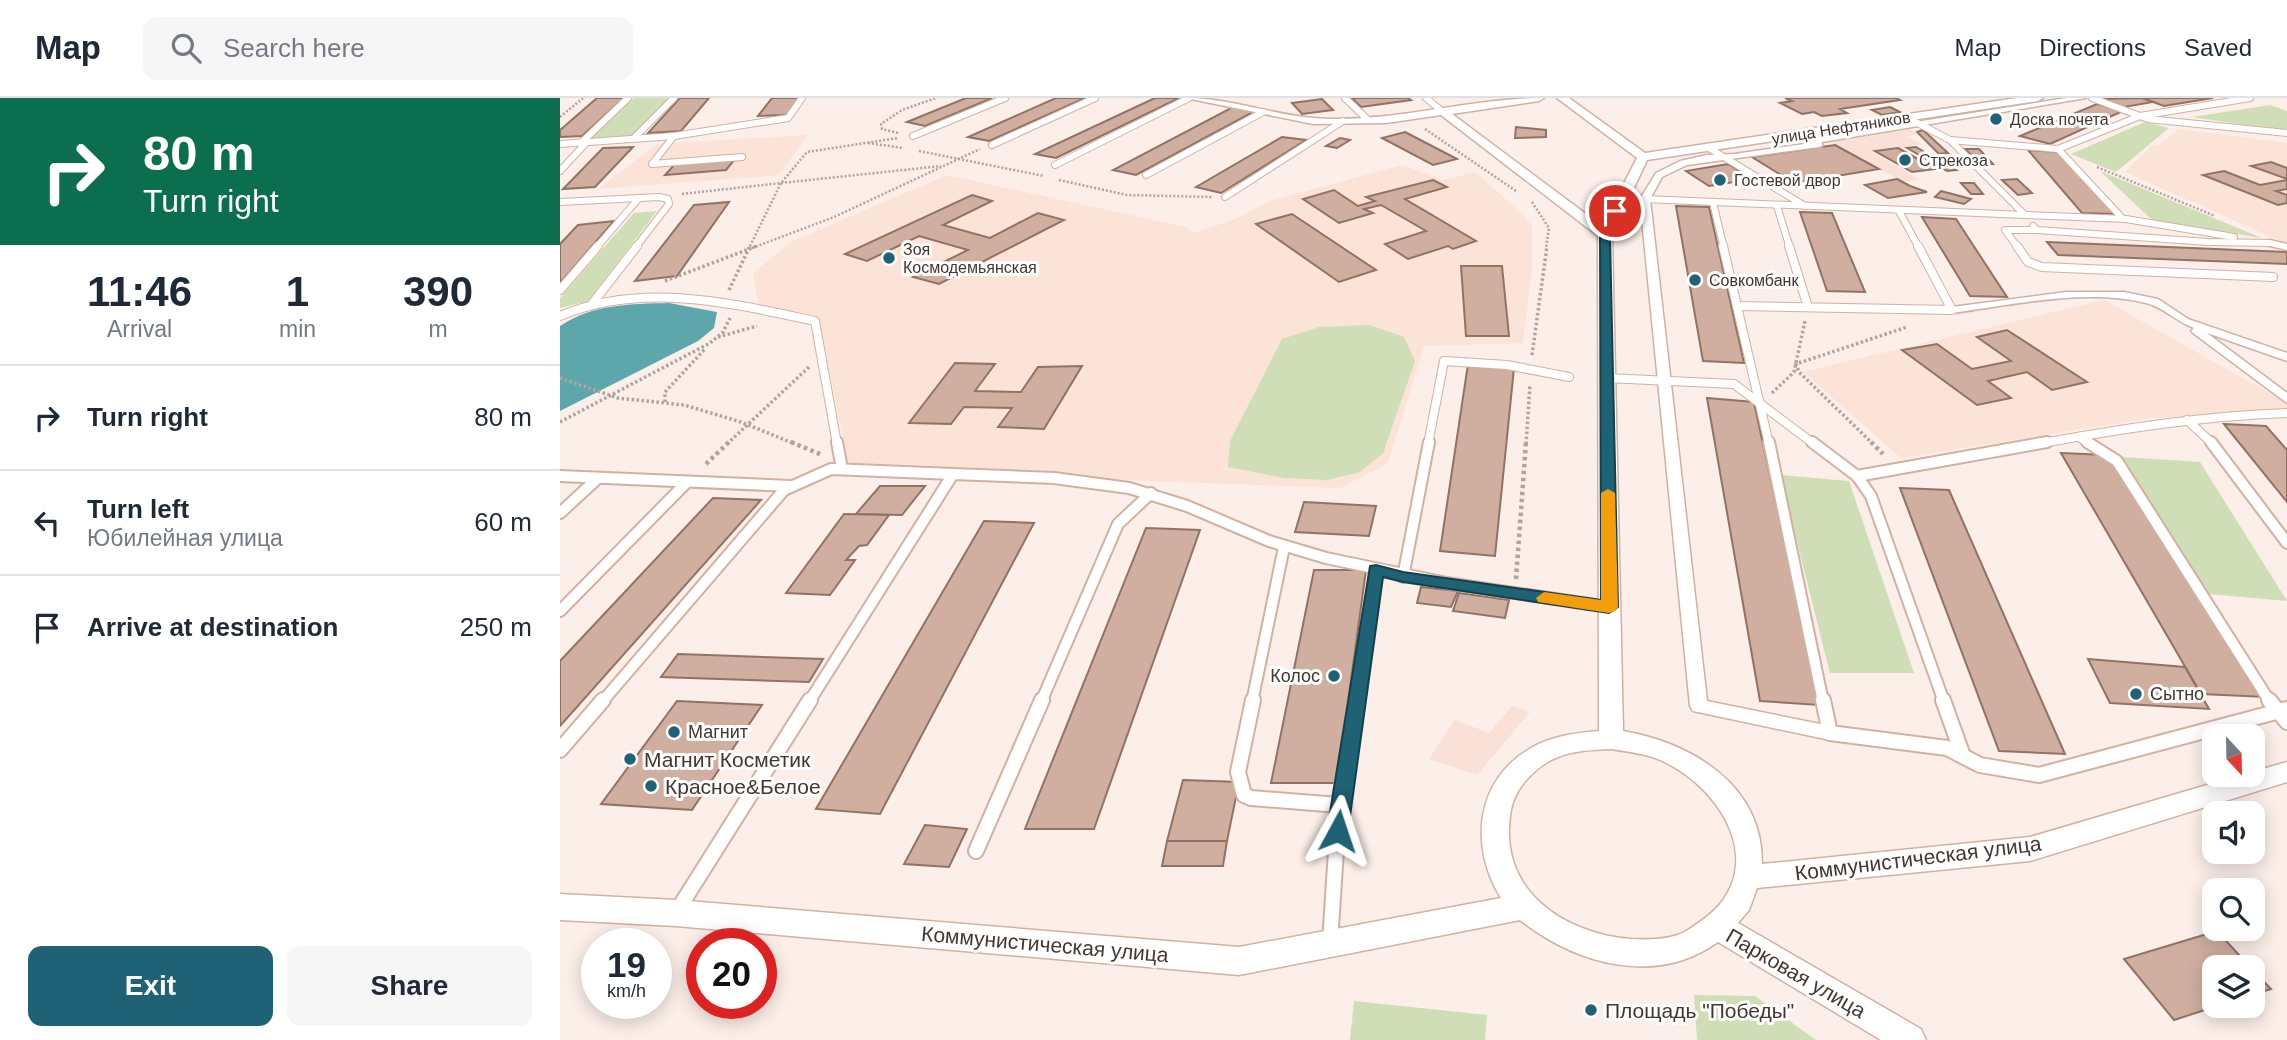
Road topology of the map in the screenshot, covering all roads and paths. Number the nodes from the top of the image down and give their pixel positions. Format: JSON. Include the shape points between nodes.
{"nodes":[{"id":1,"x":583,"y":98,"type":"edge"},
{"id":2,"x":628,"y":98,"type":"edge"},
{"id":3,"x":674,"y":98,"type":"edge"},
{"id":4,"x":802,"y":98,"type":"edge"},
{"id":5,"x":936,"y":98,"type":"edge"},
{"id":6,"x":1005,"y":98,"type":"edge"},
{"id":7,"x":1095,"y":98,"type":"edge"},
{"id":8,"x":1190,"y":98,"type":"edge"},
{"id":9,"x":1345,"y":98,"type":"edge"},
{"id":10,"x":1426,"y":98,"type":"edge"},
{"id":11,"x":1539,"y":98,"type":"edge"},
{"id":12,"x":1562,"y":98,"type":"edge"},
{"id":13,"x":1966,"y":98,"type":"edge"},
{"id":14,"x":2038,"y":98,"type":"edge"},
{"id":15,"x":2082,"y":98,"type":"edge"},
{"id":16,"x":2092,"y":98,"type":"edge"},
{"id":17,"x":2250,"y":98,"type":"edge"},
{"id":18,"x":1984,"y":106,"type":"junction"},
{"id":19,"x":1263,"y":112,"type":"junction"},
{"id":20,"x":1443,"y":112,"type":"junction"},
{"id":21,"x":2140,"y":116,"type":"junction"},
{"id":22,"x":560,"y":117,"type":"edge"},
{"id":23,"x":1908,"y":118,"type":"junction"},
{"id":24,"x":1368,"y":120,"type":"junction"},
{"id":25,"x":1343,"y":121,"type":"junction"},
{"id":26,"x":1417,"y":124,"type":"dead end"},
{"id":27,"x":1919,"y":124,"type":"junction"},
{"id":28,"x":2285,"y":135,"type":"edge"},
{"id":29,"x":674,"y":136,"type":"junction"},
{"id":30,"x":913,"y":136,"type":"junction"},
{"id":31,"x":633,"y":139,"type":"junction"},
{"id":32,"x":1950,"y":140,"type":"junction"},
{"id":33,"x":582,"y":142,"type":"junction"},
{"id":34,"x":560,"y":144,"type":"edge"},
{"id":35,"x":992,"y":145,"type":"joint"},
{"id":36,"x":1709,"y":148,"type":"junction"},
{"id":37,"x":2058,"y":149,"type":"junction"},
{"id":38,"x":560,"y":154,"type":"edge"},
{"id":39,"x":1643,"y":156,"type":"junction"},
{"id":40,"x":1722,"y":156,"type":"junction"},
{"id":41,"x":742,"y":157,"type":"dead end"},
{"id":42,"x":961,"y":158,"type":"junction"},
{"id":43,"x":2072,"y":164,"type":"junction"},
{"id":44,"x":948,"y":165,"type":"junction"},
{"id":45,"x":1055,"y":165,"type":"dead end"},
{"id":46,"x":560,"y":171,"type":"edge"},
{"id":47,"x":1146,"y":175,"type":"dead end"},
{"id":48,"x":782,"y":183,"type":"junction"},
{"id":49,"x":1521,"y":195,"type":"dead end"},
{"id":50,"x":1225,"y":197,"type":"joint"},
{"id":51,"x":639,"y":198,"type":"junction"},
{"id":52,"x":668,"y":199,"type":"junction"},
{"id":53,"x":1645,"y":199,"type":"junction"},
{"id":54,"x":560,"y":202,"type":"edge"},
{"id":55,"x":1532,"y":202,"type":"dead end"},
{"id":56,"x":1618,"y":203,"type":"junction"},
{"id":57,"x":1713,"y":203,"type":"junction"},
{"id":58,"x":1777,"y":206,"type":"junction"},
{"id":59,"x":1807,"y":207,"type":"junction"},
{"id":60,"x":1899,"y":211,"type":"junction"},
{"id":61,"x":2025,"y":215,"type":"junction"},
{"id":62,"x":2123,"y":219,"type":"junction"},
{"id":63,"x":2226,"y":221,"type":"dead end"},
{"id":64,"x":2037,"y":230,"type":"junction"},
{"id":65,"x":1605,"y":235,"type":"junction"},
{"id":66,"x":2270,"y":243,"type":"junction"},
{"id":67,"x":2287,"y":247,"type":"edge"},
{"id":68,"x":749,"y":249,"type":"junction"},
{"id":69,"x":2273,"y":277,"type":"dead end"},
{"id":70,"x":664,"y":281,"type":"dead end"},
{"id":71,"x":560,"y":290,"type":"edge"},
{"id":72,"x":726,"y":303,"type":"junction"},
{"id":73,"x":592,"y":304,"type":"junction"},
{"id":74,"x":1738,"y":306,"type":"junction"},
{"id":75,"x":1808,"y":307,"type":"junction"},
{"id":76,"x":1938,"y":309,"type":"junction"},
{"id":77,"x":1952,"y":310,"type":"junction"},
{"id":78,"x":560,"y":316,"type":"edge"},
{"id":79,"x":2184,"y":321,"type":"junction"},
{"id":80,"x":710,"y":344,"type":"junction"},
{"id":81,"x":821,"y":356,"type":"junction"},
{"id":82,"x":2287,"y":357,"type":"edge"},
{"id":83,"x":1796,"y":364,"type":"junction"},
{"id":84,"x":1531,"y":368,"type":"junction"},
{"id":85,"x":1569,"y":377,"type":"dead end"},
{"id":86,"x":560,"y":378,"type":"edge"},
{"id":87,"x":1607,"y":378,"type":"junction"},
{"id":88,"x":1663,"y":381,"type":"junction"},
{"id":89,"x":610,"y":394,"type":"junction"},
{"id":90,"x":2287,"y":400,"type":"edge"},
{"id":91,"x":665,"y":402,"type":"junction"},
{"id":92,"x":1761,"y":404,"type":"junction"},
{"id":93,"x":2286,"y":414,"type":"edge"},
{"id":94,"x":2187,"y":420,"type":"junction"},
{"id":95,"x":560,"y":422,"type":"edge"},
{"id":96,"x":748,"y":424,"type":"junction"},
{"id":97,"x":2079,"y":437,"type":"junction"},
{"id":98,"x":1897,"y":468,"type":"junction"},
{"id":99,"x":842,"y":469,"type":"junction"},
{"id":100,"x":953,"y":474,"type":"junction"},
{"id":101,"x":1857,"y":475,"type":"junction"},
{"id":102,"x":560,"y":476,"type":"edge"},
{"id":103,"x":598,"y":478,"type":"junction"},
{"id":104,"x":687,"y":482,"type":"junction"},
{"id":105,"x":793,"y":486,"type":"junction"},
{"id":106,"x":1151,"y":493,"type":"junction"},
{"id":107,"x":560,"y":513,"type":"edge"},
{"id":108,"x":2287,"y":543,"type":"edge"},
{"id":109,"x":1284,"y":547,"type":"junction"},
{"id":110,"x":1376,"y":570,"type":"junction"},
{"id":111,"x":1403,"y":577,"type":"junction"},
{"id":112,"x":1515,"y":593,"type":"junction"},
{"id":113,"x":1609,"y":607,"type":"junction"},
{"id":114,"x":560,"y":611,"type":"edge"},
{"id":115,"x":2282,"y":711,"type":"edge"},
{"id":116,"x":2287,"y":722,"type":"edge"},
{"id":117,"x":1830,"y":733,"type":"junction"},
{"id":118,"x":1611,"y":739,"type":"junction"},
{"id":119,"x":560,"y":750,"type":"edge"},
{"id":120,"x":1963,"y":756,"type":"junction"},
{"id":121,"x":2287,"y":772,"type":"edge"},
{"id":122,"x":1339,"y":805,"type":"junction"},
{"id":123,"x":976,"y":851,"type":"dead end"},
{"id":124,"x":1749,"y":877,"type":"junction"},
{"id":125,"x":1525,"y":906,"type":"junction"},
{"id":126,"x":560,"y":907,"type":"edge"},
{"id":127,"x":676,"y":913,"type":"junction"},
{"id":128,"x":1719,"y":928,"type":"junction"},
{"id":129,"x":1330,"y":946,"type":"junction"},
{"id":130,"x":1910,"y":1040,"type":"edge"}],
"edges":[{"from":1,"to":22,"type":"path"},
{"from":2,"to":33,"type":"lane"},
{"from":3,"to":31,"type":"lane"},
{"from":4,"to":29,"type":"lane","via":[[788,118]]},
{"from":5,"to":30,"type":"path","via":[[902,110],[881,124],[882,129]]},
{"from":6,"to":30,"type":"lane"},
{"from":7,"to":35,"type":"lane"},
{"from":8,"to":19,"type":"street"},
{"from":8,"to":45,"type":"lane"},
{"from":9,"to":24,"type":"lane"},
{"from":10,"to":20,"type":"lane"},
{"from":11,"to":20,"type":"street"},
{"from":12,"to":39,"type":"street"},
{"from":13,"to":18,"type":"street"},
{"from":14,"to":18,"type":"street","name":"улица Нефтяников"},
{"from":15,"to":27,"type":"street"},
{"from":16,"to":21,"type":"lane"},
{"from":17,"to":21,"type":"lane"},
{"from":18,"to":23,"type":"street","name":"улица Нефтяников"},
{"from":19,"to":25,"type":"street"},
{"from":19,"to":47,"type":"lane"},
{"from":20,"to":24,"type":"street"},
{"from":20,"to":65,"type":"street"},
{"from":21,"to":28,"type":"lane"},
{"from":21,"to":37,"type":"lane"},
{"from":23,"to":27,"type":"lane"},
{"from":23,"to":36,"type":"street","name":"улица Нефтяников"},
{"from":24,"to":25,"type":"street"},
{"from":25,"to":50,"type":"lane"},
{"from":26,"to":49,"type":"path"},
{"from":27,"to":32,"type":"lane"},
{"from":27,"to":40,"type":"street","via":[[1814,141],[1819,144]]},
{"from":29,"to":31,"type":"lane"},
{"from":29,"to":41,"type":"lane","via":[[652,163]]},
{"from":30,"to":48,"type":"path","via":[[807,152]]},
{"from":31,"to":33,"type":"lane"},
{"from":32,"to":37,"type":"lane"},
{"from":32,"to":61,"type":"lane"},
{"from":33,"to":34,"type":"lane"},
{"from":33,"to":38,"type":"lane"},
{"from":33,"to":46,"type":"lane","via":[[586,144]]},
{"from":35,"to":42,"type":"path"},
{"from":36,"to":39,"type":"street","name":"улица Нефтяников"},
{"from":36,"to":40,"type":"lane"},
{"from":37,"to":43,"type":"lane"},
{"from":39,"to":56,"type":"street"},
{"from":40,"to":53,"type":"street","via":[[1660,173]]},
{"from":40,"to":59,"type":"lane"},
{"from":42,"to":44,"type":"path"},
{"from":42,"to":50,"type":"path","via":[[1127,195]]},
{"from":43,"to":62,"type":"lane"},
{"from":43,"to":63,"type":"path","via":[[2092,166]]},
{"from":44,"to":48,"type":"path"},
{"from":44,"to":68,"type":"path","via":[[834,217]]},
{"from":48,"to":52,"type":"path"},
{"from":48,"to":68,"type":"path"},
{"from":51,"to":52,"type":"lane"},
{"from":51,"to":54,"type":"lane"},
{"from":51,"to":71,"type":"lane"},
{"from":52,"to":73,"type":"lane","via":[[669,204]]},
{"from":53,"to":56,"type":"lane"},
{"from":53,"to":57,"type":"lane"},
{"from":53,"to":88,"type":"street"},
{"from":55,"to":84,"type":"path","via":[[1549,228]]},
{"from":56,"to":65,"type":"street"},
{"from":57,"to":58,"type":"lane"},
{"from":57,"to":74,"type":"lane"},
{"from":58,"to":59,"type":"lane"},
{"from":58,"to":75,"type":"lane"},
{"from":59,"to":60,"type":"lane"},
{"from":60,"to":61,"type":"lane"},
{"from":60,"to":77,"type":"lane"},
{"from":61,"to":62,"type":"lane"},
{"from":61,"to":64,"type":"lane"},
{"from":62,"to":66,"type":"lane"},
{"from":64,"to":66,"type":"lane"},
{"from":64,"to":69,"type":"lane","via":[[2005,230],[2028,262],[2042,267]]},
{"from":65,"to":87,"type":"street"},
{"from":66,"to":67,"type":"street"},
{"from":68,"to":70,"type":"path"},
{"from":68,"to":72,"type":"path"},
{"from":72,"to":73,"type":"lane","via":[[642,297]]},
{"from":72,"to":80,"type":"path","via":[[729,321]]},
{"from":72,"to":81,"type":"lane","via":[[815,321]]},
{"from":73,"to":78,"type":"lane"},
{"from":74,"to":75,"type":"lane"},
{"from":74,"to":92,"type":"lane"},
{"from":75,"to":76,"type":"lane"},
{"from":75,"to":83,"type":"path"},
{"from":76,"to":77,"type":"lane"},
{"from":76,"to":83,"type":"path","via":[[1920,323]]},
{"from":77,"to":79,"type":"street","via":[[2041,297],[2105,294],[2154,301]]},
{"from":79,"to":82,"type":"street"},
{"from":79,"to":90,"type":"street"},
{"from":80,"to":89,"type":"path"},
{"from":80,"to":91,"type":"path","via":[[665,392]]},
{"from":81,"to":96,"type":"path"},
{"from":81,"to":99,"type":"lane"},
{"from":83,"to":92,"type":"path","via":[[1794,372]]},
{"from":83,"to":98,"type":"path"},
{"from":84,"to":85,"type":"lane"},
{"from":84,"to":111,"type":"lane","via":[[1444,360]]},
{"from":84,"to":112,"type":"path"},
{"from":86,"to":89,"type":"path"},
{"from":87,"to":88,"type":"lane"},
{"from":87,"to":113,"type":"street"},
{"from":88,"to":92,"type":"lane","via":[[1734,384]]},
{"from":88,"to":117,"type":"street","via":[[1699,706]]},
{"from":89,"to":91,"type":"path"},
{"from":89,"to":95,"type":"path"},
{"from":91,"to":96,"type":"path"},
{"from":92,"to":101,"type":"lane"},
{"from":92,"to":117,"type":"lane"},
{"from":93,"to":94,"type":"lane"},
{"from":94,"to":97,"type":"lane"},
{"from":94,"to":108,"type":"lane","via":[[2213,444]]},
{"from":96,"to":99,"type":"path","via":[[829,458]]},
{"from":96,"to":104,"type":"path"},
{"from":97,"to":98,"type":"lane"},
{"from":97,"to":115,"type":"lane","via":[[2117,461]]},
{"from":98,"to":101,"type":"lane"},
{"from":99,"to":100,"type":"lane"},
{"from":99,"to":105,"type":"lane","via":[[831,469]]},
{"from":100,"to":106,"type":"lane","via":[[1076,481]]},
{"from":100,"to":127,"type":"lane"},
{"from":101,"to":120,"type":"lane","via":[[1871,496]]},
{"from":102,"to":103,"type":"lane"},
{"from":103,"to":104,"type":"lane"},
{"from":103,"to":107,"type":"lane"},
{"from":104,"to":105,"type":"lane"},
{"from":104,"to":114,"type":"lane"},
{"from":105,"to":119,"type":"lane","via":[[784,490]]},
{"from":106,"to":109,"type":"lane"},
{"from":106,"to":123,"type":"lane","via":[[1118,524]]},
{"from":109,"to":110,"type":"lane"},
{"from":109,"to":122,"type":"lane","via":[[1238,772],[1240,786],[1251,798]]},
{"from":110,"to":111,"type":"lane"},
{"from":110,"to":122,"type":"lane"},
{"from":111,"to":112,"type":"lane"},
{"from":112,"to":113,"type":"lane"},
{"from":113,"to":118,"type":"street"},
{"from":115,"to":116,"type":"lane"},
{"from":115,"to":120,"type":"lane","via":[[2039,775],[1980,765]]},
{"from":117,"to":120,"type":"lane","via":[[1947,748]]},
{"from":118,"to":124,"type":"street","via":[[1671,755],[1713,782],[1736,810],[1748,843]]},
{"from":118,"to":125,"type":"street","via":[[1578,741],[1548,751],[1523,767],[1504,789],[1494,816],[1494,847],[1504,877]]},
{"from":121,"to":124,"type":"street","name":"Коммунистическая улица","via":[[2030,849]]},
{"from":122,"to":129,"type":"lane"},
{"from":124,"to":128,"type":"street","via":[[1739,904]]},
{"from":125,"to":128,"type":"street","via":[[1552,929],[1585,945],[1622,954],[1658,953],[1691,944]]},
{"from":125,"to":129,"type":"street","name":"Коммунистическая улица"},
{"from":126,"to":127,"type":"street","name":"Коммунистическая улица"},
{"from":127,"to":129,"type":"street","name":"Коммунистическая улица","via":[[1239,961]]},
{"from":128,"to":130,"type":"street","name":"Парковая улица"}]}
